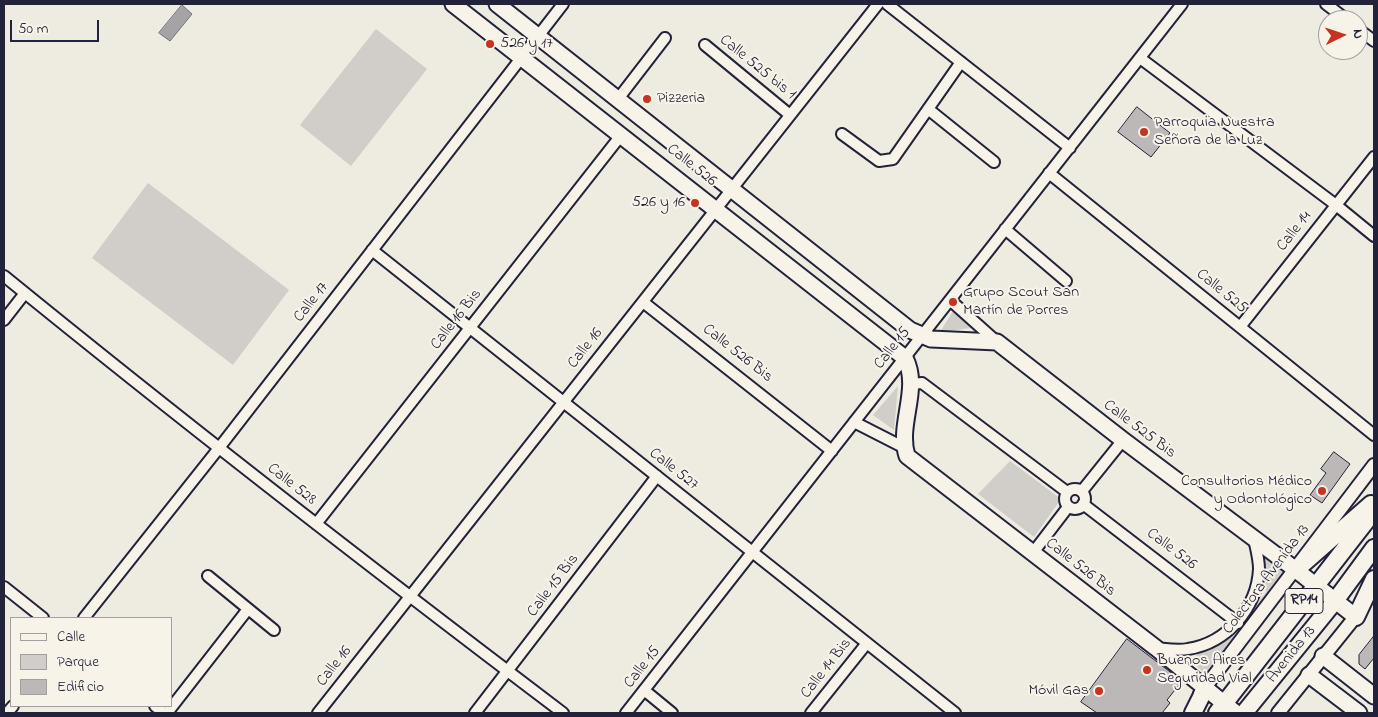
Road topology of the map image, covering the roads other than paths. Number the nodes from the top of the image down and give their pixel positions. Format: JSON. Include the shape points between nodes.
{"nodes":[{"id":1,"x":453,"y":4,"type":"edge"},
{"id":2,"x":497,"y":4,"type":"edge"},
{"id":3,"x":563,"y":4,"type":"edge"},
{"id":4,"x":878,"y":4,"type":"edge"},
{"id":5,"x":887,"y":4,"type":"edge"},
{"id":6,"x":1182,"y":4,"type":"edge"},
{"id":7,"x":538,"y":36,"type":"junction"},
{"id":8,"x":665,"y":38,"type":"dead end"},
{"id":9,"x":705,"y":45,"type":"dead end"},
{"id":10,"x":521,"y":57,"type":"junction"},
{"id":11,"x":1140,"y":58,"type":"junction"},
{"id":12,"x":961,"y":62,"type":"junction"},
{"id":13,"x":618,"y":99,"type":"junction"},
{"id":14,"x":928,"y":109,"type":"junction"},
{"id":15,"x":790,"y":115,"type":"junction"},
{"id":16,"x":622,"y":134,"type":"junction"},
{"id":17,"x":842,"y":134,"type":"dead end"},
{"id":18,"x":1070,"y":148,"type":"junction"},
{"id":19,"x":1374,"y":157,"type":"edge"},
{"id":20,"x":994,"y":162,"type":"dead end"},
{"id":21,"x":1049,"y":173,"type":"junction"},
{"id":22,"x":732,"y":188,"type":"junction"},
{"id":23,"x":1336,"y":205,"type":"junction"},
{"id":24,"x":716,"y":208,"type":"junction"},
{"id":25,"x":1006,"y":228,"type":"junction"},
{"id":26,"x":1374,"y":236,"type":"edge"},
{"id":27,"x":372,"y":250,"type":"junction"},
{"id":28,"x":4,"y":276,"type":"edge"},
{"id":29,"x":1066,"y":281,"type":"dead end"},
{"id":30,"x":25,"y":293,"type":"junction"},
{"id":31,"x":950,"y":300,"type":"junction"},
{"id":32,"x":643,"y":302,"type":"junction"},
{"id":33,"x":4,"y":320,"type":"edge"},
{"id":34,"x":1240,"y":327,"type":"junction"},
{"id":35,"x":470,"y":328,"type":"junction"},
{"id":36,"x":922,"y":335,"type":"junction"},
{"id":37,"x":997,"y":342,"type":"junction"},
{"id":38,"x":905,"y":358,"type":"junction"},
{"id":39,"x":911,"y":384,"type":"junction"},
{"id":40,"x":564,"y":402,"type":"junction"},
{"id":41,"x":854,"y":422,"type":"junction"},
{"id":42,"x":1374,"y":435,"type":"edge"},
{"id":43,"x":1123,"y":440,"type":"junction"},
{"id":44,"x":219,"y":448,"type":"junction"},
{"id":45,"x":904,"y":448,"type":"junction"},
{"id":46,"x":832,"y":451,"type":"junction"},
{"id":47,"x":1374,"y":465,"type":"edge"},
{"id":48,"x":657,"y":476,"type":"junction"},
{"id":49,"x":1082,"y":491,"type":"junction"},
{"id":50,"x":1067,"y":492,"type":"junction"},
{"id":51,"x":1374,"y":501,"type":"edge"},
{"id":52,"x":1083,"y":504,"type":"junction"},
{"id":53,"x":1068,"y":506,"type":"junction"},
{"id":54,"x":1374,"y":511,"type":"edge"},
{"id":55,"x":316,"y":524,"type":"junction"},
{"id":56,"x":1254,"y":538,"type":"junction"},
{"id":57,"x":1374,"y":548,"type":"edge"},
{"id":58,"x":752,"y":552,"type":"junction"},
{"id":59,"x":1032,"y":554,"type":"junction"},
{"id":60,"x":1296,"y":570,"type":"junction"},
{"id":61,"x":208,"y":576,"type":"dead end"},
{"id":62,"x":1374,"y":579,"type":"edge"},
{"id":63,"x":1316,"y":586,"type":"junction"},
{"id":64,"x":4,"y":587,"type":"edge"},
{"id":65,"x":1374,"y":594,"type":"edge"},
{"id":66,"x":410,"y":597,"type":"junction"},
{"id":67,"x":1335,"y":602,"type":"junction"},
{"id":68,"x":248,"y":609,"type":"junction"},
{"id":69,"x":42,"y":617,"type":"edge"},
{"id":70,"x":85,"y":617,"type":"edge"},
{"id":71,"x":1356,"y":617,"type":"junction"},
{"id":72,"x":1238,"y":623,"type":"junction"},
{"id":73,"x":274,"y":630,"type":"dead end"},
{"id":74,"x":867,"y":643,"type":"junction"},
{"id":75,"x":1156,"y":648,"type":"junction"},
{"id":76,"x":1323,"y":656,"type":"junction"},
{"id":77,"x":508,"y":672,"type":"junction"},
{"id":78,"x":1309,"y":675,"type":"junction"},
{"id":79,"x":1206,"y":687,"type":"junction"},
{"id":80,"x":644,"y":690,"type":"junction"},
{"id":81,"x":1374,"y":696,"type":"edge"},
{"id":82,"x":172,"y":705,"type":"edge"},
{"id":83,"x":1226,"y":710,"type":"edge"},
{"id":84,"x":318,"y":713,"type":"edge"},
{"id":85,"x":475,"y":713,"type":"edge"},
{"id":86,"x":563,"y":713,"type":"edge"},
{"id":87,"x":626,"y":713,"type":"edge"},
{"id":88,"x":672,"y":713,"type":"edge"},
{"id":89,"x":811,"y":713,"type":"edge"},
{"id":90,"x":955,"y":713,"type":"edge"},
{"id":91,"x":1185,"y":713,"type":"edge"},
{"id":92,"x":1192,"y":713,"type":"edge"},
{"id":93,"x":1244,"y":713,"type":"edge"},
{"id":94,"x":1278,"y":713,"type":"edge"},
{"id":95,"x":1359,"y":713,"type":"edge"}],
"edges":[{"from":1,"to":10,"type":"main road","name":"Calle 526"},
{"from":2,"to":7,"type":"main road","name":"Calle 526"},
{"from":3,"to":7,"type":"street","name":"Calle 17"},
{"from":4,"to":15,"type":"street","name":"Calle 16"},
{"from":5,"to":12,"type":"street"},
{"from":6,"to":11,"type":"street","name":"Calle 15"},
{"from":7,"to":10,"type":"street","name":"Calle 17"},
{"from":7,"to":13,"type":"main road","name":"Calle 526"},
{"from":8,"to":13,"type":"street"},
{"from":9,"to":15,"type":"street","name":"Calle 525 bis 1"},
{"from":10,"to":16,"type":"main road","name":"Calle 526"},
{"from":10,"to":27,"type":"street","name":"Calle 17"},
{"from":11,"to":18,"type":"street","name":"Calle 15"},
{"from":11,"to":23,"type":"street"},
{"from":12,"to":14,"type":"street"},
{"from":12,"to":18,"type":"street"},
{"from":13,"to":22,"type":"main road","name":"Calle 526"},
{"from":14,"to":17,"type":"street","via":[[893,160],[879,161]]},
{"from":14,"to":20,"type":"street"},
{"from":15,"to":22,"type":"street","name":"Calle 16"},
{"from":16,"to":24,"type":"main road","name":"Calle 526"},
{"from":16,"to":35,"type":"street","name":"Calle 16 Bis"},
{"from":18,"to":21,"type":"street","name":"Calle 15"},
{"from":19,"to":23,"type":"street","name":"Calle 14"},
{"from":21,"to":25,"type":"street","name":"Calle 15"},
{"from":21,"to":34,"type":"street","name":"Calle 525"},
{"from":22,"to":24,"type":"street","name":"Calle 16"},
{"from":22,"to":36,"type":"main road","name":"Calle 526","via":[[910,330]]},
{"from":23,"to":26,"type":"street"},
{"from":23,"to":34,"type":"street","name":"Calle 14"},
{"from":24,"to":32,"type":"street","name":"Calle 16"},
{"from":24,"to":38,"type":"main road","name":"Calle 526"},
{"from":25,"to":29,"type":"street"},
{"from":25,"to":31,"type":"street","name":"Calle 15"},
{"from":27,"to":35,"type":"street","name":"Calle 527"},
{"from":27,"to":44,"type":"street","name":"Calle 17"},
{"from":28,"to":30,"type":"street","name":"Calle 528"},
{"from":30,"to":33,"type":"street"},
{"from":30,"to":44,"type":"street","name":"Calle 528"},
{"from":31,"to":36,"type":"street","name":"Calle 15"},
{"from":31,"to":37,"type":"street","name":"Calle 525 Bis"},
{"from":32,"to":40,"type":"street","name":"Calle 16"},
{"from":32,"to":46,"type":"street","name":"Calle 526 Bis"},
{"from":34,"to":42,"type":"street","name":"Calle 525"},
{"from":35,"to":40,"type":"street","name":"Calle 527"},
{"from":35,"to":55,"type":"street","name":"Calle 16 Bis"},
{"from":36,"to":37,"type":"main road","via":[[931,339]]},
{"from":36,"to":38,"type":"street","name":"Calle 15"},
{"from":37,"to":43,"type":"main road","name":"Calle 525 Bis"},
{"from":38,"to":39,"type":"main road"},
{"from":38,"to":41,"type":"street","name":"Calle 15"},
{"from":39,"to":45,"type":"main road"},
{"from":39,"to":50,"type":"street","via":[[922,382]]},
{"from":40,"to":48,"type":"street","name":"Calle 527"},
{"from":40,"to":66,"type":"street","name":"Calle 16"},
{"from":41,"to":45,"type":"street","name":"Calle 526 Bis"},
{"from":41,"to":46,"type":"street","name":"Calle 15"},
{"from":43,"to":49,"type":"street"},
{"from":43,"to":56,"type":"main road","name":"Calle 525 Bis"},
{"from":44,"to":55,"type":"street","name":"Calle 528"},
{"from":44,"to":70,"type":"street","name":"Calle 17"},
{"from":45,"to":59,"type":"main road","name":"Calle 526 Bis","via":[[911,460]]},
{"from":46,"to":58,"type":"street","name":"Calle 15"},
{"from":47,"to":60,"type":"street","name":"Colectora Avenida 13"},
{"from":48,"to":58,"type":"street","name":"Calle 527"},
{"from":48,"to":77,"type":"street","name":"Calle 15 Bis"},
{"from":49,"to":50,"type":"street","via":[[1076,488]]},
{"from":49,"to":52,"type":"street","via":[[1085,496]]},
{"from":50,"to":53,"type":"street","via":[[1065,501]]},
{"from":51,"to":60,"type":"main road"},
{"from":52,"to":53,"type":"street","via":[[1074,509]]},
{"from":52,"to":72,"type":"street","name":"Calle 526"},
{"from":53,"to":59,"type":"street"},
{"from":54,"to":63,"type":"main road","name":"Avenida 13","number":"RP14"},
{"from":55,"to":66,"type":"street","name":"Calle 528"},
{"from":56,"to":60,"type":"main road","name":"Calle 525 Bis"},
{"from":56,"to":72,"type":"street","via":[[1259,568],[1256,585]]},
{"from":57,"to":67,"type":"main road","name":"Avenida 13","number":"RP14"},
{"from":58,"to":74,"type":"street","name":"Calle 527"},
{"from":58,"to":80,"type":"street","name":"Calle 15"},
{"from":59,"to":75,"type":"main road","name":"Calle 526 Bis"},
{"from":60,"to":63,"type":"main road","name":"Calle 525 Bis"},
{"from":60,"to":79,"type":"street","name":"Colectora Avenida 13"},
{"from":61,"to":68,"type":"street"},
{"from":62,"to":71,"type":"main road"},
{"from":63,"to":67,"type":"main road","name":"Calle 525 Bis"},
{"from":63,"to":83,"type":"main road","name":"Avenida 13","number":"RP14"},
{"from":64,"to":69,"type":"street"},
{"from":65,"to":71,"type":"street"},
{"from":66,"to":77,"type":"street","name":"Calle 528"},
{"from":66,"to":84,"type":"street","name":"Calle 16"},
{"from":67,"to":71,"type":"main road","name":"Calle 525 Bis"},
{"from":67,"to":93,"type":"main road","name":"Avenida 13","number":"RP14"},
{"from":68,"to":73,"type":"street"},
{"from":68,"to":82,"type":"street"},
{"from":71,"to":76,"type":"street"},
{"from":72,"to":75,"type":"street","via":[[1214,641],[1197,647],[1186,650]]},
{"from":74,"to":89,"type":"street","name":"Calle 14 Bis"},
{"from":74,"to":90,"type":"street","name":"Calle 527"},
{"from":75,"to":79,"type":"main road","name":"Calle 526 Bis"},
{"from":76,"to":78,"type":"street"},
{"from":76,"to":81,"type":"main road"},
{"from":77,"to":85,"type":"street","name":"Calle 15 Bis"},
{"from":77,"to":86,"type":"street","name":"Calle 528"},
{"from":78,"to":94,"type":"street"},
{"from":78,"to":95,"type":"main road"},
{"from":79,"to":83,"type":"main road","name":"Calle 526 Bis"},
{"from":79,"to":91,"type":"street","name":"Colectora Avenida 13"},
{"from":79,"to":92,"type":"main road"},
{"from":80,"to":87,"type":"street","name":"Calle 15"},
{"from":80,"to":88,"type":"street"}]}
